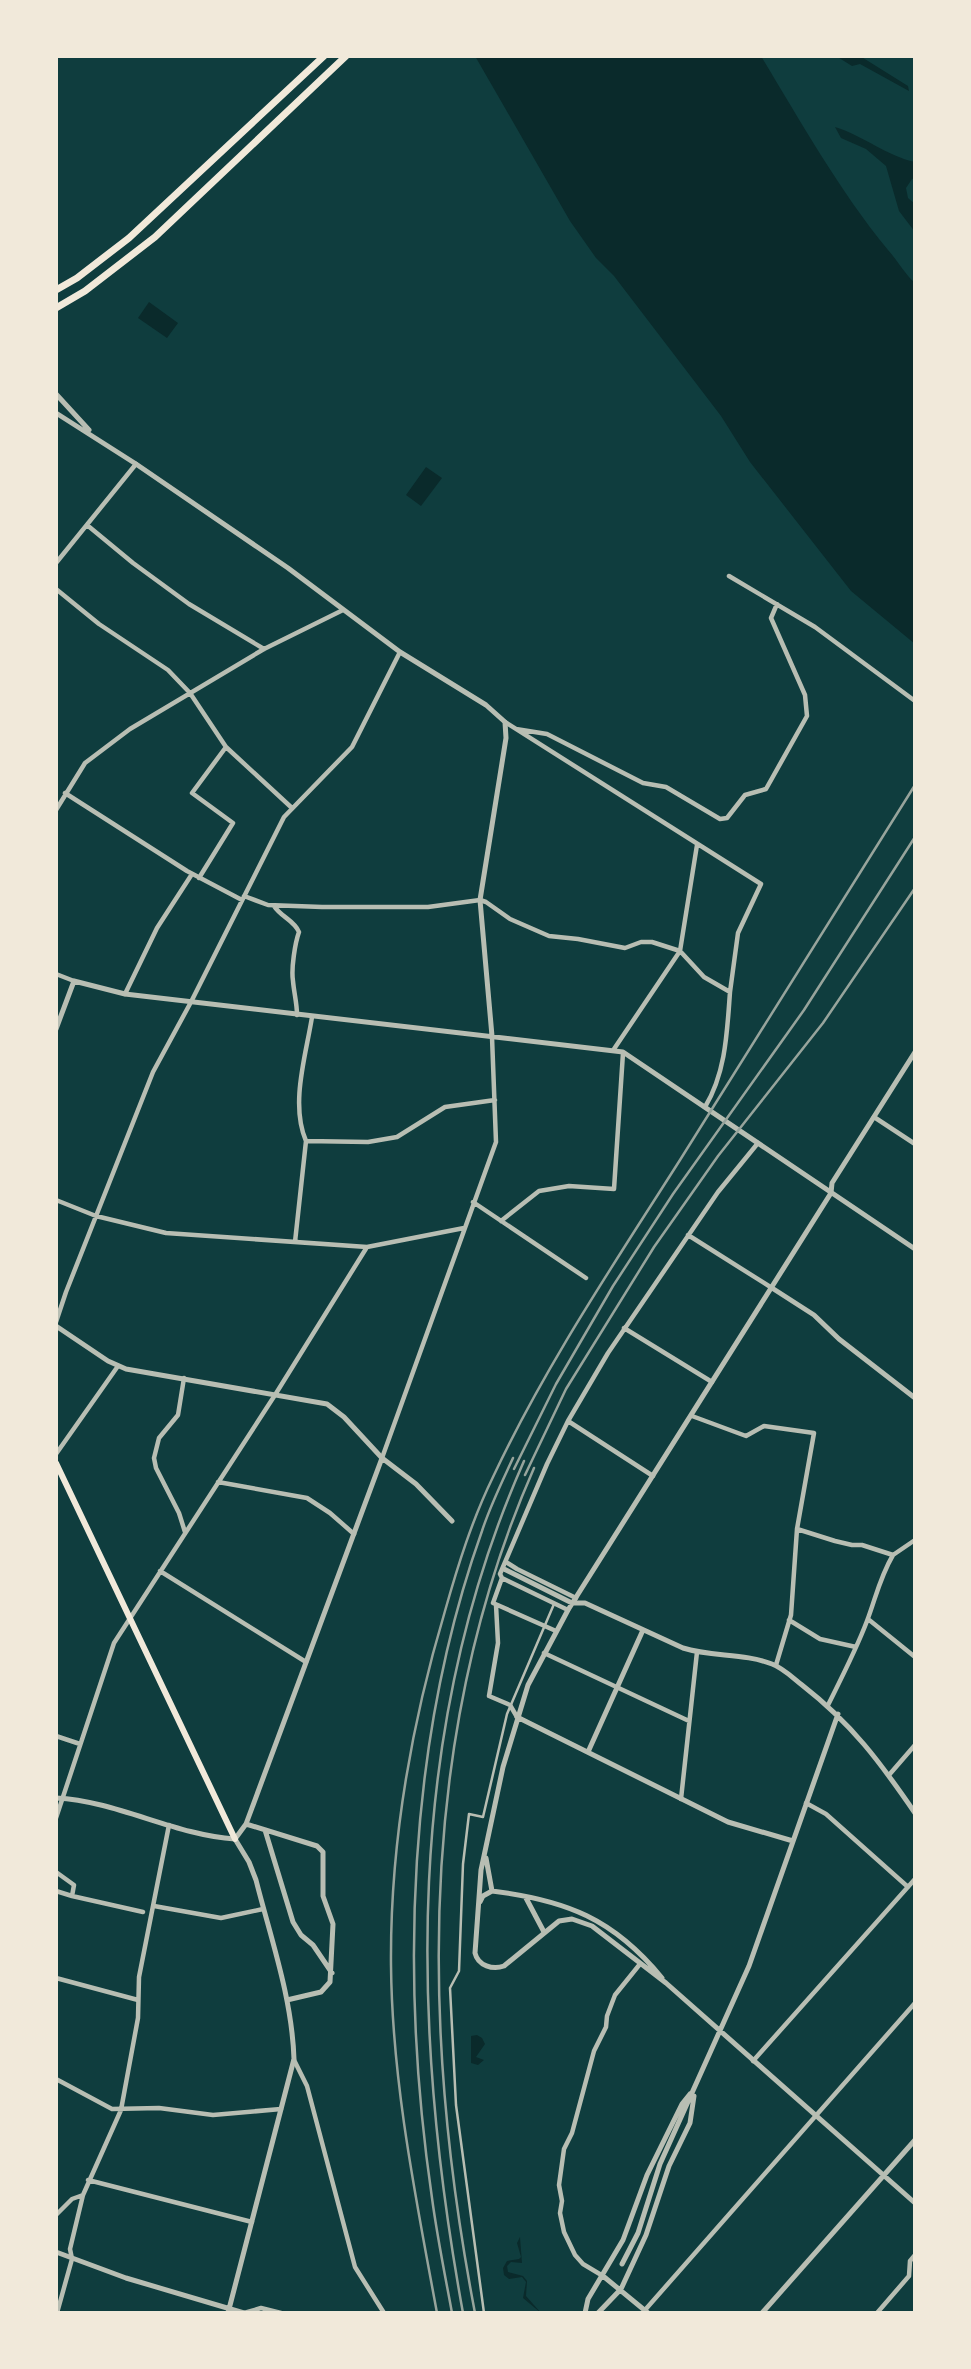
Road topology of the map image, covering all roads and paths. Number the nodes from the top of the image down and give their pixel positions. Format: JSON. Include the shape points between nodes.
{"nodes":[{"id":1,"x":324,"y":56,"type":"edge"},
{"id":2,"x":346,"y":56,"type":"edge"},
{"id":3,"x":56,"y":290,"type":"edge"},
{"id":4,"x":56,"y":308,"type":"edge"},
{"id":5,"x":56,"y":394,"type":"edge"},
{"id":6,"x":56,"y":413,"type":"edge"},
{"id":7,"x":93,"y":435,"type":"junction"},
{"id":8,"x":136,"y":464,"type":"junction"},
{"id":9,"x":87,"y":524,"type":"junction"},
{"id":10,"x":56,"y":563,"type":"edge"},
{"id":11,"x":729,"y":576,"type":"dead end"},
{"id":12,"x":56,"y":589,"type":"edge"},
{"id":13,"x":777,"y":604,"type":"junction"},
{"id":14,"x":343,"y":610,"type":"junction"},
{"id":15,"x":264,"y":649,"type":"junction"},
{"id":16,"x":400,"y":652,"type":"junction"},
{"id":17,"x":190,"y":693,"type":"junction"},
{"id":18,"x":915,"y":701,"type":"edge"},
{"id":19,"x":506,"y":722,"type":"junction"},
{"id":20,"x":516,"y":729,"type":"junction"},
{"id":21,"x":226,"y":747,"type":"junction"},
{"id":22,"x":65,"y":793,"type":"junction"},
{"id":23,"x":292,"y":808,"type":"junction"},
{"id":24,"x":56,"y":810,"type":"edge"},
{"id":25,"x":697,"y":845,"type":"junction"},
{"id":26,"x":191,"y":874,"type":"junction"},
{"id":27,"x":200,"y":878,"type":"junction"},
{"id":28,"x":243,"y":898,"type":"junction"},
{"id":29,"x":480,"y":900,"type":"junction"},
{"id":30,"x":274,"y":905,"type":"junction"},
{"id":31,"x":680,"y":951,"type":"junction"},
{"id":32,"x":56,"y":974,"type":"edge"},
{"id":33,"x":74,"y":981,"type":"junction"},
{"id":34,"x":730,"y":992,"type":"junction"},
{"id":35,"x":125,"y":994,"type":"junction"},
{"id":36,"x":191,"y":1002,"type":"junction"},
{"id":37,"x":297,"y":1015,"type":"junction"},
{"id":38,"x":312,"y":1017,"type":"junction"},
{"id":39,"x":56,"y":1029,"type":"edge"},
{"id":40,"x":492,"y":1036,"type":"junction"},
{"id":41,"x":614,"y":1049,"type":"junction"},
{"id":42,"x":623,"y":1052,"type":"junction"},
{"id":43,"x":915,"y":1052,"type":"edge"},
{"id":44,"x":495,"y":1100,"type":"junction"},
{"id":45,"x":705,"y":1107,"type":"junction"},
{"id":46,"x":874,"y":1117,"type":"junction"},
{"id":47,"x":306,"y":1141,"type":"junction"},
{"id":48,"x":758,"y":1143,"type":"junction"},
{"id":49,"x":915,"y":1144,"type":"edge"},
{"id":50,"x":831,"y":1193,"type":"junction"},
{"id":51,"x":56,"y":1200,"type":"edge"},
{"id":52,"x":473,"y":1202,"type":"junction"},
{"id":53,"x":96,"y":1216,"type":"junction"},
{"id":54,"x":501,"y":1221,"type":"junction"},
{"id":55,"x":464,"y":1228,"type":"junction"},
{"id":56,"x":688,"y":1235,"type":"junction"},
{"id":57,"x":295,"y":1242,"type":"junction"},
{"id":58,"x":368,"y":1247,"type":"junction"},
{"id":59,"x":915,"y":1249,"type":"edge"},
{"id":60,"x":586,"y":1278,"type":"dead end"},
{"id":61,"x":772,"y":1287,"type":"junction"},
{"id":62,"x":56,"y":1324,"type":"edge"},
{"id":63,"x":624,"y":1328,"type":"junction"},
{"id":64,"x":118,"y":1366,"type":"junction"},
{"id":65,"x":184,"y":1378,"type":"junction"},
{"id":66,"x":713,"y":1383,"type":"junction"},
{"id":67,"x":275,"y":1395,"type":"junction"},
{"id":68,"x":915,"y":1398,"type":"edge"},
{"id":69,"x":692,"y":1416,"type":"junction"},
{"id":70,"x":568,"y":1421,"type":"junction"},
{"id":71,"x":56,"y":1454,"type":"edge"},
{"id":72,"x":382,"y":1458,"type":"junction"},
{"id":73,"x":56,"y":1463,"type":"edge"},
{"id":74,"x":653,"y":1476,"type":"junction"},
{"id":75,"x":218,"y":1482,"type":"junction"},
{"id":76,"x":452,"y":1521,"type":"dead end"},
{"id":77,"x":797,"y":1529,"type":"junction"},
{"id":78,"x":185,"y":1533,"type":"junction"},
{"id":79,"x":354,"y":1535,"type":"junction"},
{"id":80,"x":915,"y":1540,"type":"edge"},
{"id":81,"x":893,"y":1555,"type":"junction"},
{"id":82,"x":506,"y":1562,"type":"junction"},
{"id":83,"x":504,"y":1569,"type":"dead end"},
{"id":84,"x":160,"y":1571,"type":"junction"},
{"id":85,"x":502,"y":1578,"type":"junction"},
{"id":86,"x":574,"y":1601,"type":"junction"},
{"id":87,"x":554,"y":1604,"type":"junction"},
{"id":88,"x":496,"y":1605,"type":"junction"},
{"id":89,"x":568,"y":1610,"type":"junction"},
{"id":90,"x":129,"y":1619,"type":"junction"},
{"id":91,"x":868,"y":1619,"type":"junction"},
{"id":92,"x":789,"y":1620,"type":"junction"},
{"id":93,"x":544,"y":1625,"type":"junction"},
{"id":94,"x":643,"y":1630,"type":"junction"},
{"id":95,"x":556,"y":1631,"type":"junction"},
{"id":96,"x":856,"y":1647,"type":"junction"},
{"id":97,"x":697,"y":1652,"type":"junction"},
{"id":98,"x":544,"y":1653,"type":"junction"},
{"id":99,"x":915,"y":1657,"type":"edge"},
{"id":100,"x":306,"y":1662,"type":"junction"},
{"id":101,"x":776,"y":1665,"type":"junction"},
{"id":102,"x":617,"y":1687,"type":"junction"},
{"id":103,"x":510,"y":1705,"type":"junction"},
{"id":104,"x":828,"y":1705,"type":"junction"},
{"id":105,"x":838,"y":1714,"type":"junction"},
{"id":106,"x":517,"y":1717,"type":"junction"},
{"id":107,"x":689,"y":1721,"type":"junction"},
{"id":108,"x":56,"y":1736,"type":"edge"},
{"id":109,"x":80,"y":1744,"type":"junction"},
{"id":110,"x":915,"y":1745,"type":"edge"},
{"id":111,"x":588,"y":1752,"type":"junction"},
{"id":112,"x":889,"y":1775,"type":"junction"},
{"id":113,"x":59,"y":1798,"type":"edge"},
{"id":114,"x":681,"y":1800,"type":"junction"},
{"id":115,"x":806,"y":1803,"type":"junction"},
{"id":116,"x":915,"y":1813,"type":"edge"},
{"id":117,"x":56,"y":1818,"type":"edge"},
{"id":118,"x":169,"y":1825,"type":"junction"},
{"id":119,"x":246,"y":1825,"type":"junction"},
{"id":120,"x":265,"y":1830,"type":"junction"},
{"id":121,"x":235,"y":1839,"type":"junction"},
{"id":122,"x":488,"y":1841,"type":"junction"},
{"id":123,"x":793,"y":1841,"type":"junction"},
{"id":124,"x":56,"y":1872,"type":"edge"},
{"id":125,"x":915,"y":1879,"type":"edge"},
{"id":126,"x":908,"y":1886,"type":"junction"},
{"id":127,"x":56,"y":1891,"type":"edge"},
{"id":128,"x":492,"y":1891,"type":"junction"},
{"id":129,"x":72,"y":1896,"type":"junction"},
{"id":130,"x":526,"y":1898,"type":"junction"},
{"id":131,"x":479,"y":1903,"type":"junction"},
{"id":132,"x":154,"y":1906,"type":"junction"},
{"id":133,"x":263,"y":1909,"type":"junction"},
{"id":134,"x":144,"y":1912,"type":"dead end"},
{"id":135,"x":544,"y":1932,"type":"junction"},
{"id":136,"x":640,"y":1964,"type":"junction"},
{"id":137,"x":332,"y":1973,"type":"junction"},
{"id":138,"x":56,"y":1978,"type":"edge"},
{"id":139,"x":666,"y":1983,"type":"junction"},
{"id":140,"x":138,"y":2000,"type":"junction"},
{"id":141,"x":287,"y":2000,"type":"junction"},
{"id":142,"x":915,"y":2003,"type":"edge"},
{"id":143,"x":721,"y":2031,"type":"junction"},
{"id":144,"x":294,"y":2059,"type":"junction"},
{"id":145,"x":753,"y":2061,"type":"junction"},
{"id":146,"x":56,"y":2079,"type":"edge"},
{"id":147,"x":695,"y":2089,"type":"junction"},
{"id":148,"x":282,"y":2109,"type":"junction"},
{"id":149,"x":121,"y":2110,"type":"junction"},
{"id":150,"x":817,"y":2115,"type":"junction"},
{"id":151,"x":915,"y":2140,"type":"edge"},
{"id":152,"x":884,"y":2176,"type":"junction"},
{"id":153,"x":88,"y":2180,"type":"junction"},
{"id":154,"x":83,"y":2195,"type":"junction"},
{"id":155,"x":915,"y":2203,"type":"edge"},
{"id":156,"x":56,"y":2216,"type":"edge"},
{"id":157,"x":252,"y":2222,"type":"junction"},
{"id":158,"x":56,"y":2252,"type":"edge"},
{"id":159,"x":915,"y":2255,"type":"edge"},
{"id":160,"x":72,"y":2259,"type":"junction"},
{"id":161,"x":622,"y":2264,"type":"dead end"},
{"id":162,"x":603,"y":2276,"type":"junction"},
{"id":163,"x":621,"y":2289,"type":"junction"},
{"id":164,"x":229,"y":2311,"type":"edge"},
{"id":165,"x":646,"y":2312,"type":"edge"},
{"id":166,"x":57,"y":2313,"type":"edge"},
{"id":167,"x":244,"y":2313,"type":"edge"},
{"id":168,"x":281,"y":2313,"type":"edge"},
{"id":169,"x":384,"y":2313,"type":"edge"},
{"id":170,"x":484,"y":2313,"type":"edge"},
{"id":171,"x":585,"y":2313,"type":"edge"},
{"id":172,"x":598,"y":2313,"type":"edge"},
{"id":173,"x":762,"y":2313,"type":"edge"},
{"id":174,"x":877,"y":2313,"type":"edge"}],
"edges":[{"from":1,"to":3,"type":"highway","via":[[144,225]]},
{"from":2,"to":4,"type":"highway","via":[[155,237]]},
{"from":5,"to":7,"type":"street"},
{"from":6,"to":7,"type":"street"},
{"from":7,"to":8,"type":"street"},
{"from":8,"to":9,"type":"street"},
{"from":8,"to":14,"type":"street"},
{"from":9,"to":10,"type":"street"},
{"from":9,"to":15,"type":"street","via":[[188,604]]},
{"from":11,"to":13,"type":"street"},
{"from":12,"to":17,"type":"street","via":[[168,670]]},
{"from":13,"to":18,"type":"street"},
{"from":13,"to":20,"type":"street","via":[[771,618],[805,695],[807,716],[766,789],[744,795],[727,818],[720,819],[666,787],[643,783],[547,734]]},
{"from":14,"to":15,"type":"street"},
{"from":14,"to":16,"type":"street"},
{"from":15,"to":17,"type":"street"},
{"from":16,"to":19,"type":"street"},
{"from":16,"to":23,"type":"street","via":[[352,747]]},
{"from":17,"to":21,"type":"street"},
{"from":17,"to":22,"type":"street","via":[[103,748],[85,763]]},
{"from":19,"to":20,"type":"street"},
{"from":19,"to":29,"type":"street"},
{"from":20,"to":25,"type":"street"},
{"from":21,"to":23,"type":"street"},
{"from":21,"to":27,"type":"street","via":[[192,793],[233,823]]},
{"from":22,"to":24,"type":"street"},
{"from":22,"to":26,"type":"street"},
{"from":23,"to":28,"type":"street"},
{"from":25,"to":31,"type":"street"},
{"from":25,"to":34,"type":"street","via":[[761,884],[738,933]]},
{"from":26,"to":27,"type":"street"},
{"from":26,"to":35,"type":"street","via":[[146,948]]},
{"from":27,"to":28,"type":"street"},
{"from":28,"to":30,"type":"street"},
{"from":28,"to":36,"type":"street"},
{"from":29,"to":30,"type":"street","via":[[428,907]]},
{"from":29,"to":31,"type":"street","via":[[550,936],[625,948],[652,942]]},
{"from":29,"to":40,"type":"street"},
{"from":30,"to":37,"type":"street","via":[[299,932],[292,978]]},
{"from":31,"to":34,"type":"street","via":[[704,977]]},
{"from":31,"to":41,"type":"street"},
{"from":32,"to":33,"type":"street"},
{"from":33,"to":35,"type":"street"},
{"from":33,"to":39,"type":"street"},
{"from":34,"to":45,"type":"street","via":[[717,1086]]},
{"from":35,"to":36,"type":"street"},
{"from":36,"to":37,"type":"street"},
{"from":36,"to":53,"type":"street","via":[[153,1072]]},
{"from":37,"to":38,"type":"street"},
{"from":38,"to":40,"type":"street"},
{"from":38,"to":47,"type":"street","via":[[299,1101]]},
{"from":40,"to":41,"type":"street"},
{"from":40,"to":44,"type":"street"},
{"from":41,"to":42,"type":"street"},
{"from":42,"to":45,"type":"street"},
{"from":42,"to":54,"type":"street","via":[[614,1189],[569,1186],[539,1191]]},
{"from":43,"to":46,"type":"street"},
{"from":44,"to":47,"type":"street","via":[[446,1107],[397,1137],[368,1142]]},
{"from":44,"to":52,"type":"street","via":[[496,1142]]},
{"from":45,"to":48,"type":"street"},
{"from":46,"to":49,"type":"street"},
{"from":46,"to":50,"type":"street","via":[[832,1183]]},
{"from":47,"to":57,"type":"street"},
{"from":48,"to":50,"type":"street"},
{"from":48,"to":56,"type":"street"},
{"from":50,"to":59,"type":"street"},
{"from":50,"to":61,"type":"street"},
{"from":51,"to":53,"type":"street"},
{"from":52,"to":54,"type":"street"},
{"from":52,"to":55,"type":"street"},
{"from":53,"to":57,"type":"street","via":[[166,1233]]},
{"from":53,"to":62,"type":"street"},
{"from":54,"to":60,"type":"street"},
{"from":55,"to":58,"type":"street"},
{"from":55,"to":72,"type":"street"},
{"from":56,"to":61,"type":"street"},
{"from":56,"to":63,"type":"street"},
{"from":57,"to":58,"type":"street"},
{"from":58,"to":67,"type":"street"},
{"from":61,"to":66,"type":"street"},
{"from":61,"to":68,"type":"street","via":[[814,1315]]},
{"from":62,"to":64,"type":"street"},
{"from":63,"to":66,"type":"street"},
{"from":63,"to":70,"type":"street"},
{"from":64,"to":65,"type":"street"},
{"from":64,"to":71,"type":"street"},
{"from":65,"to":67,"type":"street"},
{"from":65,"to":78,"type":"street","via":[[178,1415],[159,1438],[154,1458]]},
{"from":66,"to":69,"type":"street"},
{"from":67,"to":72,"type":"street","via":[[327,1404]]},
{"from":67,"to":75,"type":"street"},
{"from":69,"to":74,"type":"street"},
{"from":69,"to":77,"type":"street","via":[[746,1436],[764,1426],[814,1433]]},
{"from":70,"to":74,"type":"street"},
{"from":70,"to":82,"type":"street"},
{"from":72,"to":76,"type":"street"},
{"from":72,"to":79,"type":"street"},
{"from":73,"to":90,"type":"main road"},
{"from":74,"to":86,"type":"street"},
{"from":75,"to":78,"type":"street"},
{"from":75,"to":79,"type":"street","via":[[307,1498]]},
{"from":77,"to":81,"type":"street"},
{"from":77,"to":92,"type":"street"},
{"from":78,"to":84,"type":"street"},
{"from":79,"to":100,"type":"street"},
{"from":80,"to":81,"type":"street"},
{"from":81,"to":91,"type":"street","via":[[881,1575]]},
{"from":82,"to":85,"type":"street"},
{"from":82,"to":86,"type":"street"},
{"from":83,"to":86,"type":"street"},
{"from":84,"to":90,"type":"street"},
{"from":84,"to":100,"type":"street"},
{"from":85,"to":87,"type":"street"},
{"from":85,"to":88,"type":"street"},
{"from":86,"to":89,"type":"street"},
{"from":86,"to":94,"type":"street"},
{"from":87,"to":89,"type":"street"},
{"from":87,"to":93,"type":"street"},
{"from":88,"to":93,"type":"street"},
{"from":88,"to":103,"type":"street","via":[[498,1643],[489,1696]]},
{"from":89,"to":95,"type":"street"},
{"from":90,"to":109,"type":"street","via":[[114,1643]]},
{"from":90,"to":121,"type":"main road"},
{"from":91,"to":96,"type":"street"},
{"from":91,"to":99,"type":"street"},
{"from":92,"to":96,"type":"street","via":[[820,1639]]},
{"from":92,"to":101,"type":"street"},
{"from":93,"to":95,"type":"street"},
{"from":93,"to":103,"type":"street"},
{"from":94,"to":97,"type":"street"},
{"from":94,"to":102,"type":"street"},
{"from":95,"to":98,"type":"street"},
{"from":96,"to":104,"type":"street"},
{"from":97,"to":101,"type":"street"},
{"from":97,"to":107,"type":"street"},
{"from":98,"to":102,"type":"street"},
{"from":98,"to":106,"type":"street"},
{"from":100,"to":119,"type":"street"},
{"from":101,"to":104,"type":"street"},
{"from":102,"to":107,"type":"street"},
{"from":102,"to":111,"type":"street"},
{"from":103,"to":106,"type":"street"},
{"from":103,"to":170,"type":"street","via":[[483,1817],[469,1814],[459,1971],[450,1988],[456,2105]]},
{"from":104,"to":105,"type":"street"},
{"from":105,"to":112,"type":"street"},
{"from":105,"to":115,"type":"street"},
{"from":106,"to":111,"type":"street"},
{"from":106,"to":122,"type":"street"},
{"from":107,"to":114,"type":"street"},
{"from":108,"to":109,"type":"street"},
{"from":109,"to":113,"type":"street"},
{"from":110,"to":112,"type":"street"},
{"from":111,"to":114,"type":"street"},
{"from":112,"to":116,"type":"street"},
{"from":113,"to":117,"type":"street"},
{"from":113,"to":118,"type":"street"},
{"from":114,"to":123,"type":"street","via":[[728,1822]]},
{"from":115,"to":123,"type":"street"},
{"from":115,"to":126,"type":"street","via":[[826,1814]]},
{"from":118,"to":121,"type":"street"},
{"from":118,"to":132,"type":"street"},
{"from":119,"to":120,"type":"street"},
{"from":119,"to":121,"type":"street"},
{"from":120,"to":137,"type":"street","via":[[293,1922]]},
{"from":120,"to":137,"type":"street","via":[[323,1852],[323,1896],[333,1924]]},
{"from":121,"to":133,"type":"street","via":[[252,1868]]},
{"from":122,"to":128,"type":"street"},
{"from":122,"to":131,"type":"street"},
{"from":123,"to":143,"type":"street"},
{"from":124,"to":129,"type":"street","via":[[74,1885]]},
{"from":125,"to":126,"type":"street"},
{"from":126,"to":145,"type":"street"},
{"from":127,"to":129,"type":"street"},
{"from":128,"to":130,"type":"street"},
{"from":128,"to":131,"type":"street"},
{"from":129,"to":134,"type":"street"},
{"from":130,"to":135,"type":"street"},
{"from":130,"to":139,"type":"street","via":[[565,1906],[597,1920],[645,1957]]},
{"from":131,"to":135,"type":"street","via":[[475,1953],[476,1959],[489,1967],[504,1966]]},
{"from":132,"to":133,"type":"street","via":[[221,1918]]},
{"from":132,"to":140,"type":"street"},
{"from":133,"to":141,"type":"street"},
{"from":135,"to":136,"type":"street","via":[[559,1921],[582,1921]]},
{"from":136,"to":139,"type":"street"},
{"from":136,"to":162,"type":"street","via":[[615,1995],[594,2051],[564,2149],[559,2185],[564,2232],[575,2255]]},
{"from":137,"to":141,"type":"street","via":[[325,1990]]},
{"from":138,"to":140,"type":"street"},
{"from":139,"to":143,"type":"street"},
{"from":140,"to":149,"type":"street"},
{"from":141,"to":144,"type":"street"},
{"from":142,"to":150,"type":"street"},
{"from":143,"to":145,"type":"street"},
{"from":143,"to":147,"type":"street"},
{"from":144,"to":148,"type":"street"},
{"from":144,"to":169,"type":"street","via":[[307,2086],[355,2267]]},
{"from":145,"to":150,"type":"street"},
{"from":146,"to":149,"type":"street"},
{"from":147,"to":161,"type":"street"},
{"from":147,"to":162,"type":"street","via":[[682,2104],[647,2175],[623,2240]]},
{"from":147,"to":163,"type":"street","via":[[690,2123]]},
{"from":148,"to":149,"type":"street","via":[[213,2115],[159,2108]]},
{"from":148,"to":157,"type":"street"},
{"from":149,"to":153,"type":"street"},
{"from":150,"to":152,"type":"street"},
{"from":150,"to":165,"type":"street"},
{"from":151,"to":152,"type":"street"},
{"from":152,"to":155,"type":"street"},
{"from":152,"to":173,"type":"street"},
{"from":153,"to":154,"type":"street"},
{"from":153,"to":157,"type":"street"},
{"from":154,"to":156,"type":"street","via":[[72,2199]]},
{"from":154,"to":160,"type":"street"},
{"from":157,"to":164,"type":"street"},
{"from":158,"to":160,"type":"street"},
{"from":159,"to":174,"type":"street","via":[[909,2276]]},
{"from":160,"to":164,"type":"street"},
{"from":160,"to":166,"type":"street"},
{"from":162,"to":163,"type":"street"},
{"from":162,"to":171,"type":"street"},
{"from":163,"to":165,"type":"street"},
{"from":163,"to":172,"type":"street"},
{"from":164,"to":167,"type":"street"},
{"from":167,"to":168,"type":"street","via":[[261,2308]]}]}
